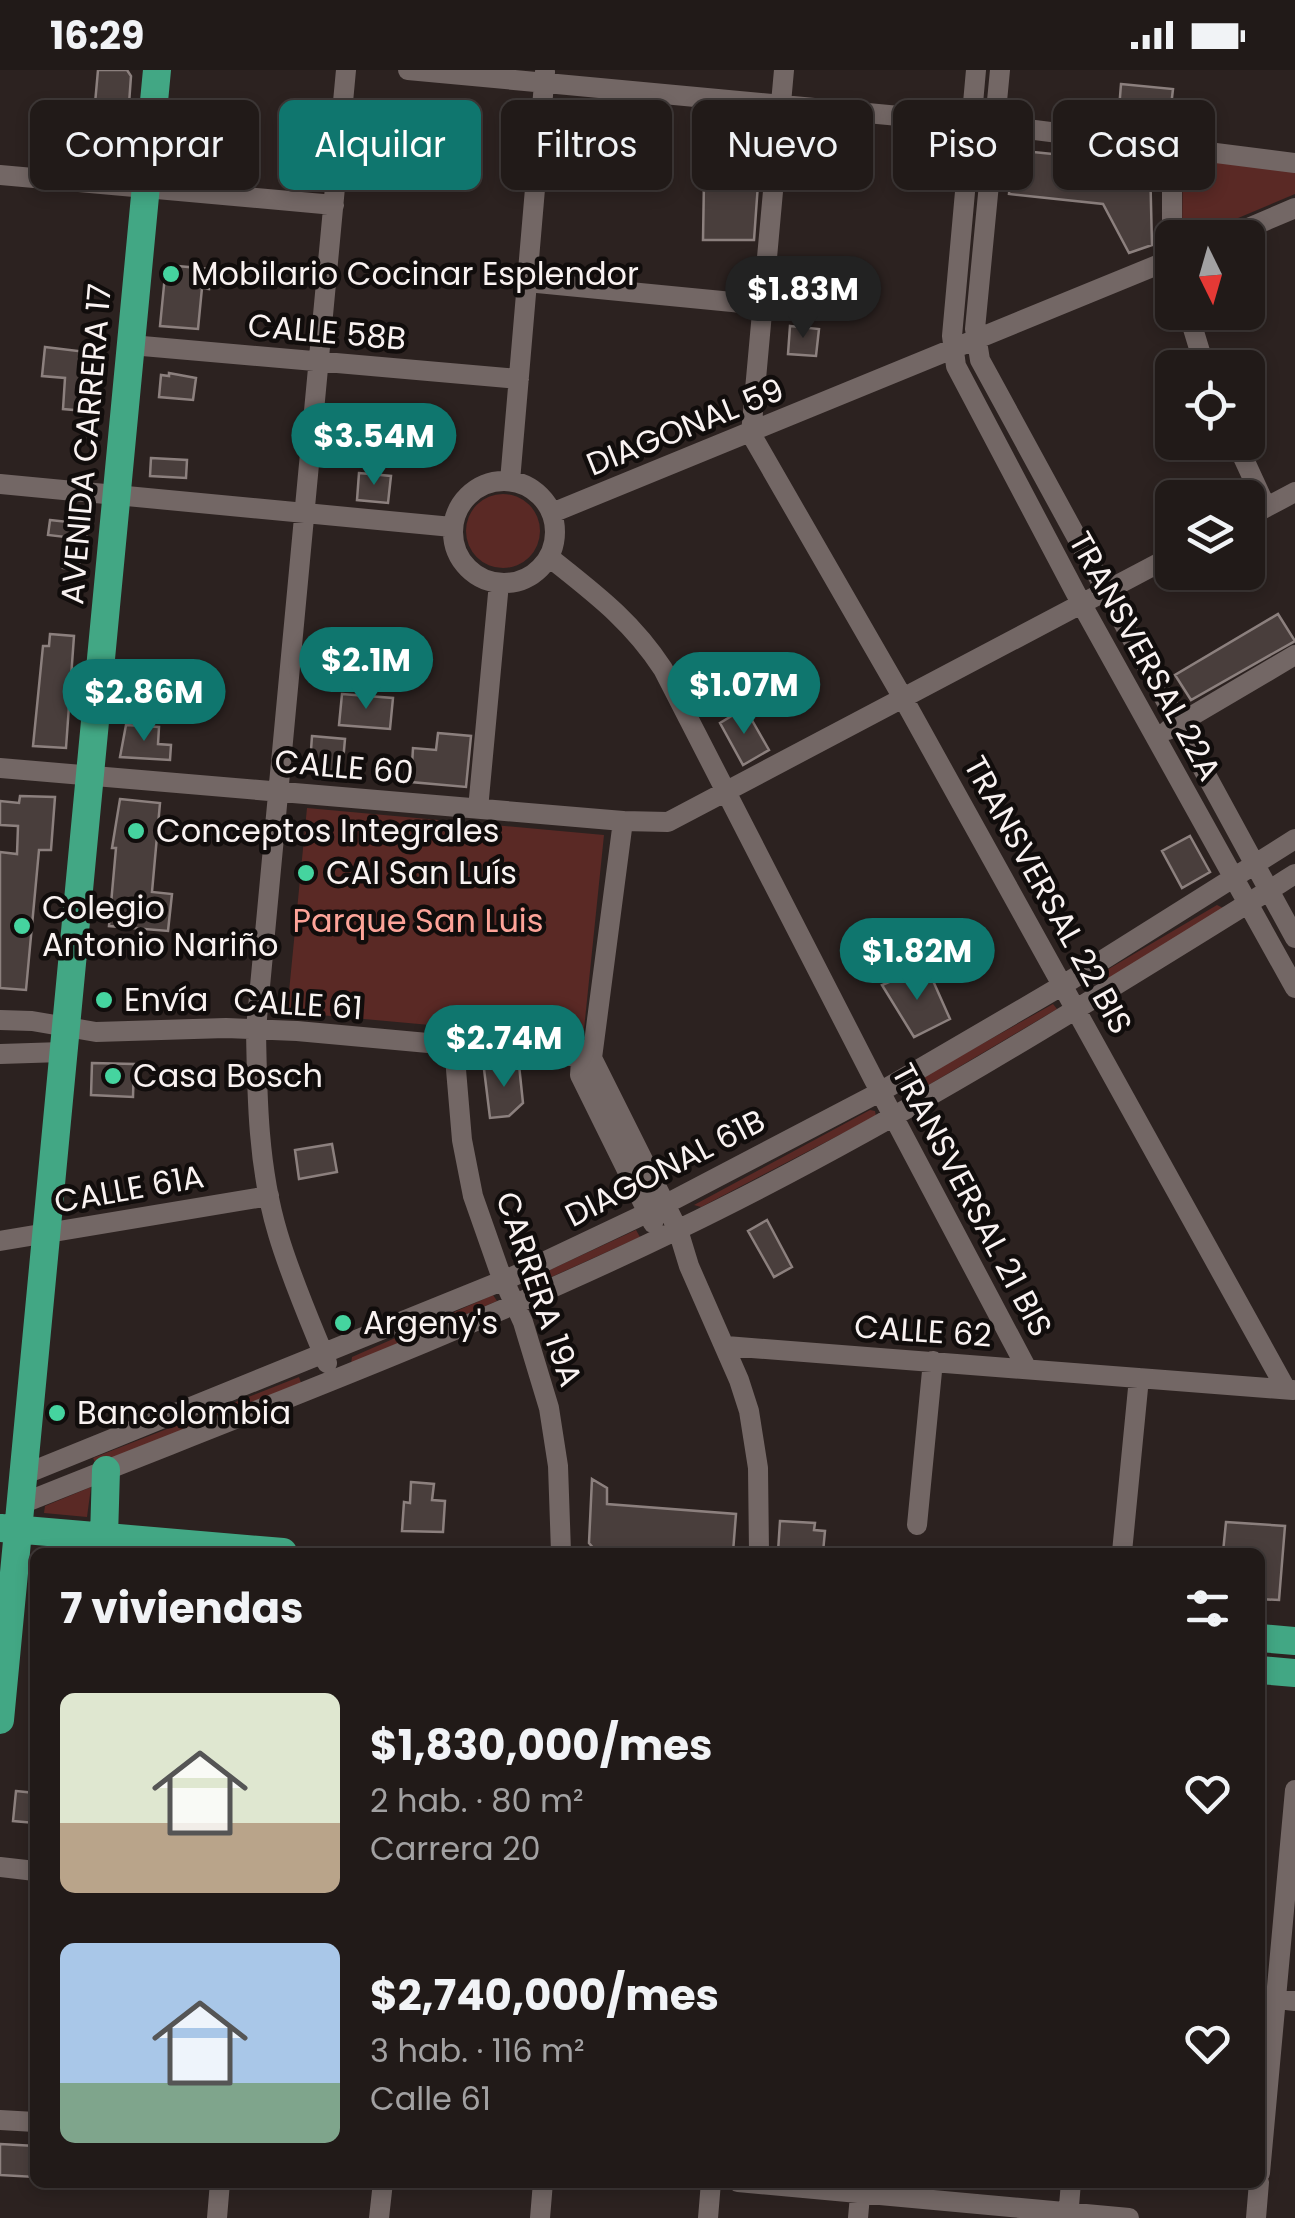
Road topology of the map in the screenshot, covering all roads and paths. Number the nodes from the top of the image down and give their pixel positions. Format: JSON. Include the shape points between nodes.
{"nodes":[{"id":1,"x":157,"y":70,"type":"edge"},
{"id":2,"x":346,"y":70,"type":"edge"},
{"id":3,"x":408,"y":70,"type":"edge"},
{"id":4,"x":784,"y":70,"type":"edge"},
{"id":5,"x":976,"y":70,"type":"edge"},
{"id":6,"x":1000,"y":70,"type":"edge"},
{"id":7,"x":544,"y":76,"type":"edge"},
{"id":8,"x":154,"y":100,"type":"edge"},
{"id":9,"x":740,"y":100,"type":"edge"},
{"id":10,"x":781,"y":100,"type":"edge"},
{"id":11,"x":974,"y":100,"type":"edge"},
{"id":12,"x":997,"y":100,"type":"edge"},
{"id":13,"x":1215,"y":153,"type":"edge"},
{"id":14,"x":1295,"y":163,"type":"edge"},
{"id":15,"x":0,"y":174,"type":"edge"},
{"id":16,"x":30,"y":177,"type":"edge"},
{"id":17,"x":146,"y":190,"type":"edge"},
{"id":18,"x":179,"y":190,"type":"edge"},
{"id":19,"x":773,"y":190,"type":"edge"},
{"id":20,"x":966,"y":190,"type":"edge"},
{"id":21,"x":989,"y":190,"type":"edge"},
{"id":22,"x":1172,"y":190,"type":"edge"},
{"id":23,"x":334,"y":204,"type":"junction"},
{"id":24,"x":1295,"y":208,"type":"edge"},
{"id":25,"x":1172,"y":220,"type":"edge"},
{"id":26,"x":1265,"y":221,"type":"edge"},
{"id":27,"x":1155,"y":267,"type":"edge"},
{"id":28,"x":527,"y":282,"type":"junction"},
{"id":29,"x":763,"y":305,"type":"junction"},
{"id":30,"x":975,"y":341,"type":"junction"},
{"id":31,"x":130,"y":345,"type":"junction"},
{"id":32,"x":952,"y":350,"type":"junction"},
{"id":33,"x":319,"y":361,"type":"junction"},
{"id":34,"x":519,"y":379,"type":"junction"},
{"id":35,"x":751,"y":434,"type":"junction"},
{"id":36,"x":510,"y":481,"type":"junction"},
{"id":37,"x":0,"y":484,"type":"edge"},
{"id":38,"x":1295,"y":492,"type":"edge"},
{"id":39,"x":116,"y":495,"type":"junction"},
{"id":40,"x":1265,"y":508,"type":"edge"},
{"id":41,"x":305,"y":513,"type":"junction"},
{"id":42,"x":552,"y":513,"type":"junction"},
{"id":43,"x":452,"y":527,"type":"junction"},
{"id":44,"x":549,"y":557,"type":"junction"},
{"id":45,"x":1155,"y":565,"type":"edge"},
{"id":46,"x":500,"y":583,"type":"junction"},
{"id":47,"x":1106,"y":590,"type":"junction"},
{"id":48,"x":1081,"y":603,"type":"junction"},
{"id":49,"x":1295,"y":655,"type":"edge"},
{"id":50,"x":904,"y":698,"type":"junction"},
{"id":51,"x":1178,"y":724,"type":"junction"},
{"id":52,"x":1156,"y":738,"type":"junction"},
{"id":53,"x":0,"y":768,"type":"edge"},
{"id":54,"x":90,"y":776,"type":"junction"},
{"id":55,"x":279,"y":792,"type":"junction"},
{"id":56,"x":725,"y":794,"type":"junction"},
{"id":57,"x":478,"y":809,"type":"junction"},
{"id":58,"x":623,"y":821,"type":"junction"},
{"id":59,"x":1295,"y":839,"type":"edge"},
{"id":60,"x":1254,"y":864,"type":"junction"},
{"id":61,"x":1295,"y":874,"type":"edge"},
{"id":62,"x":1233,"y":878,"type":"junction"},
{"id":63,"x":1268,"y":890,"type":"junction"},
{"id":64,"x":1247,"y":903,"type":"junction"},
{"id":65,"x":1295,"y":938,"type":"edge"},
{"id":66,"x":1063,"y":985,"type":"junction"},
{"id":67,"x":1295,"y":988,"type":"edge"},
{"id":68,"x":1076,"y":1008,"type":"junction"},
{"id":69,"x":0,"y":1020,"type":"edge"},
{"id":70,"x":256,"y":1028,"type":"junction"},
{"id":71,"x":63,"y":1040,"type":"junction"},
{"id":72,"x":454,"y":1046,"type":"junction"},
{"id":73,"x":590,"y":1052,"type":"junction"},
{"id":74,"x":0,"y":1054,"type":"edge"},
{"id":75,"x":880,"y":1092,"type":"junction"},
{"id":76,"x":892,"y":1116,"type":"junction"},
{"id":77,"x":268,"y":1196,"type":"junction"},
{"id":78,"x":657,"y":1209,"type":"junction"},
{"id":79,"x":44,"y":1234,"type":"junction"},
{"id":80,"x":670,"y":1234,"type":"junction"},
{"id":81,"x":0,"y":1241,"type":"edge"},
{"id":82,"x":504,"y":1279,"type":"junction"},
{"id":83,"x":516,"y":1306,"type":"junction"},
{"id":84,"x":735,"y":1346,"type":"junction"},
{"id":85,"x":322,"y":1353,"type":"junction"},
{"id":86,"x":933,"y":1362,"type":"junction"},
{"id":87,"x":1027,"y":1369,"type":"junction"},
{"id":88,"x":1139,"y":1378,"type":"junction"},
{"id":89,"x":333,"y":1379,"type":"junction"},
{"id":90,"x":1291,"y":1389,"type":"edge"},
{"id":91,"x":106,"y":1470,"type":"junction"},
{"id":92,"x":23,"y":1475,"type":"junction"},
{"id":93,"x":10,"y":1514,"type":"edge"},
{"id":94,"x":917,"y":1525,"type":"dead end"},
{"id":95,"x":104,"y":1537,"type":"junction"},
{"id":96,"x":235,"y":1548,"type":"edge"},
{"id":97,"x":561,"y":1548,"type":"edge"},
{"id":98,"x":758,"y":1548,"type":"edge"},
{"id":99,"x":1122,"y":1548,"type":"edge"},
{"id":100,"x":17,"y":1560,"type":"edge"},
{"id":101,"x":1265,"y":1638,"type":"edge"},
{"id":102,"x":1295,"y":1641,"type":"edge"},
{"id":103,"x":1265,"y":1671,"type":"edge"},
{"id":104,"x":1295,"y":1674,"type":"edge"},
{"id":105,"x":0,"y":1720,"type":"edge"},
{"id":106,"x":1295,"y":1790,"type":"edge"},
{"id":107,"x":0,"y":1867,"type":"edge"},
{"id":108,"x":30,"y":1870,"type":"edge"},
{"id":109,"x":1277,"y":1999,"type":"edge"},
{"id":110,"x":0,"y":2120,"type":"edge"},
{"id":111,"x":30,"y":2122,"type":"edge"},
{"id":112,"x":1265,"y":2122,"type":"edge"},
{"id":113,"x":219,"y":2188,"type":"edge"},
{"id":114,"x":382,"y":2188,"type":"edge"},
{"id":115,"x":542,"y":2188,"type":"edge"},
{"id":116,"x":710,"y":2188,"type":"edge"},
{"id":117,"x":861,"y":2188,"type":"edge"},
{"id":118,"x":1070,"y":2188,"type":"edge"},
{"id":119,"x":1258,"y":2188,"type":"edge"},
{"id":120,"x":1068,"y":2215,"type":"edge"},
{"id":121,"x":216,"y":2218,"type":"edge"},
{"id":122,"x":379,"y":2218,"type":"edge"},
{"id":123,"x":540,"y":2218,"type":"edge"},
{"id":124,"x":708,"y":2218,"type":"edge"},
{"id":125,"x":858,"y":2218,"type":"edge"},
{"id":126,"x":1129,"y":2218,"type":"edge"},
{"id":127,"x":1256,"y":2218,"type":"edge"}],
"edges":[{"from":1,"to":8,"type":"main road","name":"AVENIDA CARRERA 17"},
{"from":2,"to":23,"type":"street"},
{"from":3,"to":7,"type":"street"},
{"from":4,"to":10,"type":"street"},
{"from":5,"to":11,"type":"street"},
{"from":6,"to":12,"type":"street"},
{"from":7,"to":9,"type":"street"},
{"from":7,"to":28,"type":"street"},
{"from":13,"to":14,"type":"street"},
{"from":15,"to":16,"type":"street"},
{"from":17,"to":31,"type":"main road","name":"AVENIDA CARRERA 17"},
{"from":18,"to":23,"type":"street"},
{"from":19,"to":29,"type":"street"},
{"from":20,"to":32,"type":"street"},
{"from":21,"to":30,"type":"street"},
{"from":22,"to":25,"type":"street"},
{"from":23,"to":33,"type":"street"},
{"from":24,"to":26,"type":"street"},
{"from":27,"to":30,"type":"street","name":"DIAGONAL 59"},
{"from":28,"to":29,"type":"street"},
{"from":28,"to":34,"type":"street"},
{"from":29,"to":35,"type":"street"},
{"from":30,"to":32,"type":"street","name":"DIAGONAL 59"},
{"from":30,"to":47,"type":"street","name":"TRANSVERSAL 22A"},
{"from":31,"to":33,"type":"street","name":"CALLE 58B"},
{"from":31,"to":39,"type":"main road","name":"AVENIDA CARRERA 17"},
{"from":32,"to":35,"type":"street","name":"DIAGONAL 59"},
{"from":32,"to":48,"type":"street","name":"TRANSVERSAL 22A"},
{"from":33,"to":34,"type":"street","name":"CALLE 58B"},
{"from":33,"to":41,"type":"street"},
{"from":34,"to":36,"type":"street"},
{"from":35,"to":42,"type":"street","name":"DIAGONAL 59"},
{"from":35,"to":50,"type":"street","name":"TRANSVERSAL 22 BIS"},
{"from":36,"to":42,"type":"street","via":[[536,492]]},
{"from":36,"to":43,"type":"street","via":[[468,496]]},
{"from":37,"to":39,"type":"street"},
{"from":38,"to":40,"type":"street"},
{"from":39,"to":41,"type":"street"},
{"from":39,"to":54,"type":"main road","name":"AVENIDA CARRERA 17"},
{"from":41,"to":43,"type":"street"},
{"from":41,"to":55,"type":"street"},
{"from":42,"to":44,"type":"street","via":[[556,536]]},
{"from":43,"to":46,"type":"street","via":[[460,560],[477,576]]},
{"from":44,"to":46,"type":"street","via":[[533,574]]},
{"from":44,"to":56,"type":"street","name":"TRANSVERSAL 21 BIS","via":[[642,637]]},
{"from":45,"to":47,"type":"street","name":"CALLE 60"},
{"from":46,"to":57,"type":"street"},
{"from":47,"to":48,"type":"street","name":"CALLE 60"},
{"from":47,"to":51,"type":"street","name":"TRANSVERSAL 22A"},
{"from":48,"to":50,"type":"street","name":"CALLE 60"},
{"from":48,"to":52,"type":"street","name":"TRANSVERSAL 22A"},
{"from":49,"to":51,"type":"street"},
{"from":50,"to":56,"type":"street","name":"CALLE 60"},
{"from":50,"to":66,"type":"street","name":"TRANSVERSAL 22 BIS"},
{"from":51,"to":52,"type":"street"},
{"from":51,"to":60,"type":"street","name":"TRANSVERSAL 22A"},
{"from":52,"to":62,"type":"street","name":"TRANSVERSAL 22A"},
{"from":53,"to":54,"type":"street","name":"CALLE 60"},
{"from":54,"to":55,"type":"street","name":"CALLE 60"},
{"from":54,"to":71,"type":"main road","name":"AVENIDA CARRERA 17"},
{"from":55,"to":57,"type":"street","name":"CALLE 60"},
{"from":55,"to":70,"type":"street"},
{"from":56,"to":58,"type":"street","name":"CALLE 60","via":[[668,822]]},
{"from":56,"to":75,"type":"street","name":"TRANSVERSAL 21 BIS"},
{"from":57,"to":58,"type":"street","name":"CALLE 60"},
{"from":58,"to":73,"type":"street"},
{"from":59,"to":60,"type":"street","name":"DIAGONAL 61B"},
{"from":60,"to":62,"type":"street","name":"DIAGONAL 61B"},
{"from":60,"to":63,"type":"street","name":"TRANSVERSAL 22A"},
{"from":61,"to":63,"type":"street","name":"DIAGONAL 61B"},
{"from":62,"to":64,"type":"street","name":"TRANSVERSAL 22A"},
{"from":62,"to":66,"type":"street","name":"DIAGONAL 61B"},
{"from":63,"to":64,"type":"street","name":"DIAGONAL 61B"},
{"from":63,"to":65,"type":"street","name":"TRANSVERSAL 22A"},
{"from":64,"to":67,"type":"street","name":"TRANSVERSAL 22A"},
{"from":64,"to":68,"type":"street","name":"DIAGONAL 61B"},
{"from":66,"to":68,"type":"street","name":"TRANSVERSAL 22 BIS"},
{"from":66,"to":75,"type":"street","name":"DIAGONAL 61B"},
{"from":68,"to":76,"type":"street","name":"DIAGONAL 61B"},
{"from":68,"to":90,"type":"street","name":"TRANSVERSAL 22 BIS"},
{"from":69,"to":71,"type":"street","name":"CALLE 61"},
{"from":70,"to":71,"type":"street","name":"CALLE 61","via":[[96,1032]]},
{"from":70,"to":72,"type":"street","name":"CALLE 61"},
{"from":70,"to":77,"type":"street"},
{"from":71,"to":74,"type":"street","name":"CALLE 61"},
{"from":71,"to":79,"type":"main road","name":"AVENIDA CARRERA 17"},
{"from":72,"to":73,"type":"street","name":"CALLE 61"},
{"from":72,"to":82,"type":"street","name":"CARRERA 19A","via":[[473,1196]]},
{"from":73,"to":78,"type":"street"},
{"from":75,"to":76,"type":"street","name":"TRANSVERSAL 21 BIS"},
{"from":75,"to":78,"type":"street","name":"DIAGONAL 61B"},
{"from":76,"to":80,"type":"street","name":"DIAGONAL 61B"},
{"from":76,"to":87,"type":"street","name":"TRANSVERSAL 21 BIS"},
{"from":77,"to":79,"type":"street","name":"CALLE 61A"},
{"from":77,"to":85,"type":"street"},
{"from":78,"to":80,"type":"street"},
{"from":78,"to":82,"type":"street","name":"DIAGONAL 61B"},
{"from":79,"to":81,"type":"street","name":"CALLE 61A"},
{"from":79,"to":92,"type":"main road","name":"AVENIDA CARRERA 17"},
{"from":80,"to":83,"type":"street","name":"DIAGONAL 61B"},
{"from":80,"to":84,"type":"street"},
{"from":82,"to":83,"type":"street","name":"CARRERA 19A"},
{"from":82,"to":85,"type":"street","name":"DIAGONAL 61B"},
{"from":83,"to":89,"type":"street","name":"DIAGONAL 61B"},
{"from":83,"to":97,"type":"street","name":"CARRERA 19A","via":[[549,1408]]},
{"from":84,"to":86,"type":"street","name":"CALLE 62"},
{"from":84,"to":98,"type":"street","via":[[758,1468]]},
{"from":85,"to":89,"type":"street"},
{"from":85,"to":92,"type":"street","name":"DIAGONAL 61B"},
{"from":86,"to":87,"type":"street","name":"CALLE 62"},
{"from":86,"to":94,"type":"street"},
{"from":87,"to":88,"type":"street","name":"CALLE 62"},
{"from":88,"to":90,"type":"street","name":"CALLE 62"},
{"from":88,"to":99,"type":"street"},
{"from":89,"to":91,"type":"street","name":"DIAGONAL 61B"},
{"from":91,"to":93,"type":"street","name":"DIAGONAL 61B"},
{"from":91,"to":95,"type":"main road"},
{"from":92,"to":93,"type":"main road","name":"AVENIDA CARRERA 17"},
{"from":93,"to":95,"type":"main road"},
{"from":93,"to":100,"type":"main road","name":"AVENIDA CARRERA 17"},
{"from":95,"to":96,"type":"main road"},
{"from":100,"to":105,"type":"main road","name":"AVENIDA CARRERA 17"},
{"from":101,"to":102,"type":"main road"},
{"from":103,"to":104,"type":"main road"},
{"from":106,"to":109,"type":"street"},
{"from":107,"to":108,"type":"street"},
{"from":109,"to":112,"type":"street"},
{"from":110,"to":111,"type":"street"},
{"from":113,"to":121,"type":"street"},
{"from":114,"to":122,"type":"street"},
{"from":115,"to":123,"type":"street"},
{"from":116,"to":124,"type":"street"},
{"from":117,"to":120,"type":"street"},
{"from":117,"to":125,"type":"street"},
{"from":118,"to":120,"type":"street"},
{"from":119,"to":127,"type":"street"},
{"from":120,"to":126,"type":"street"}]}
